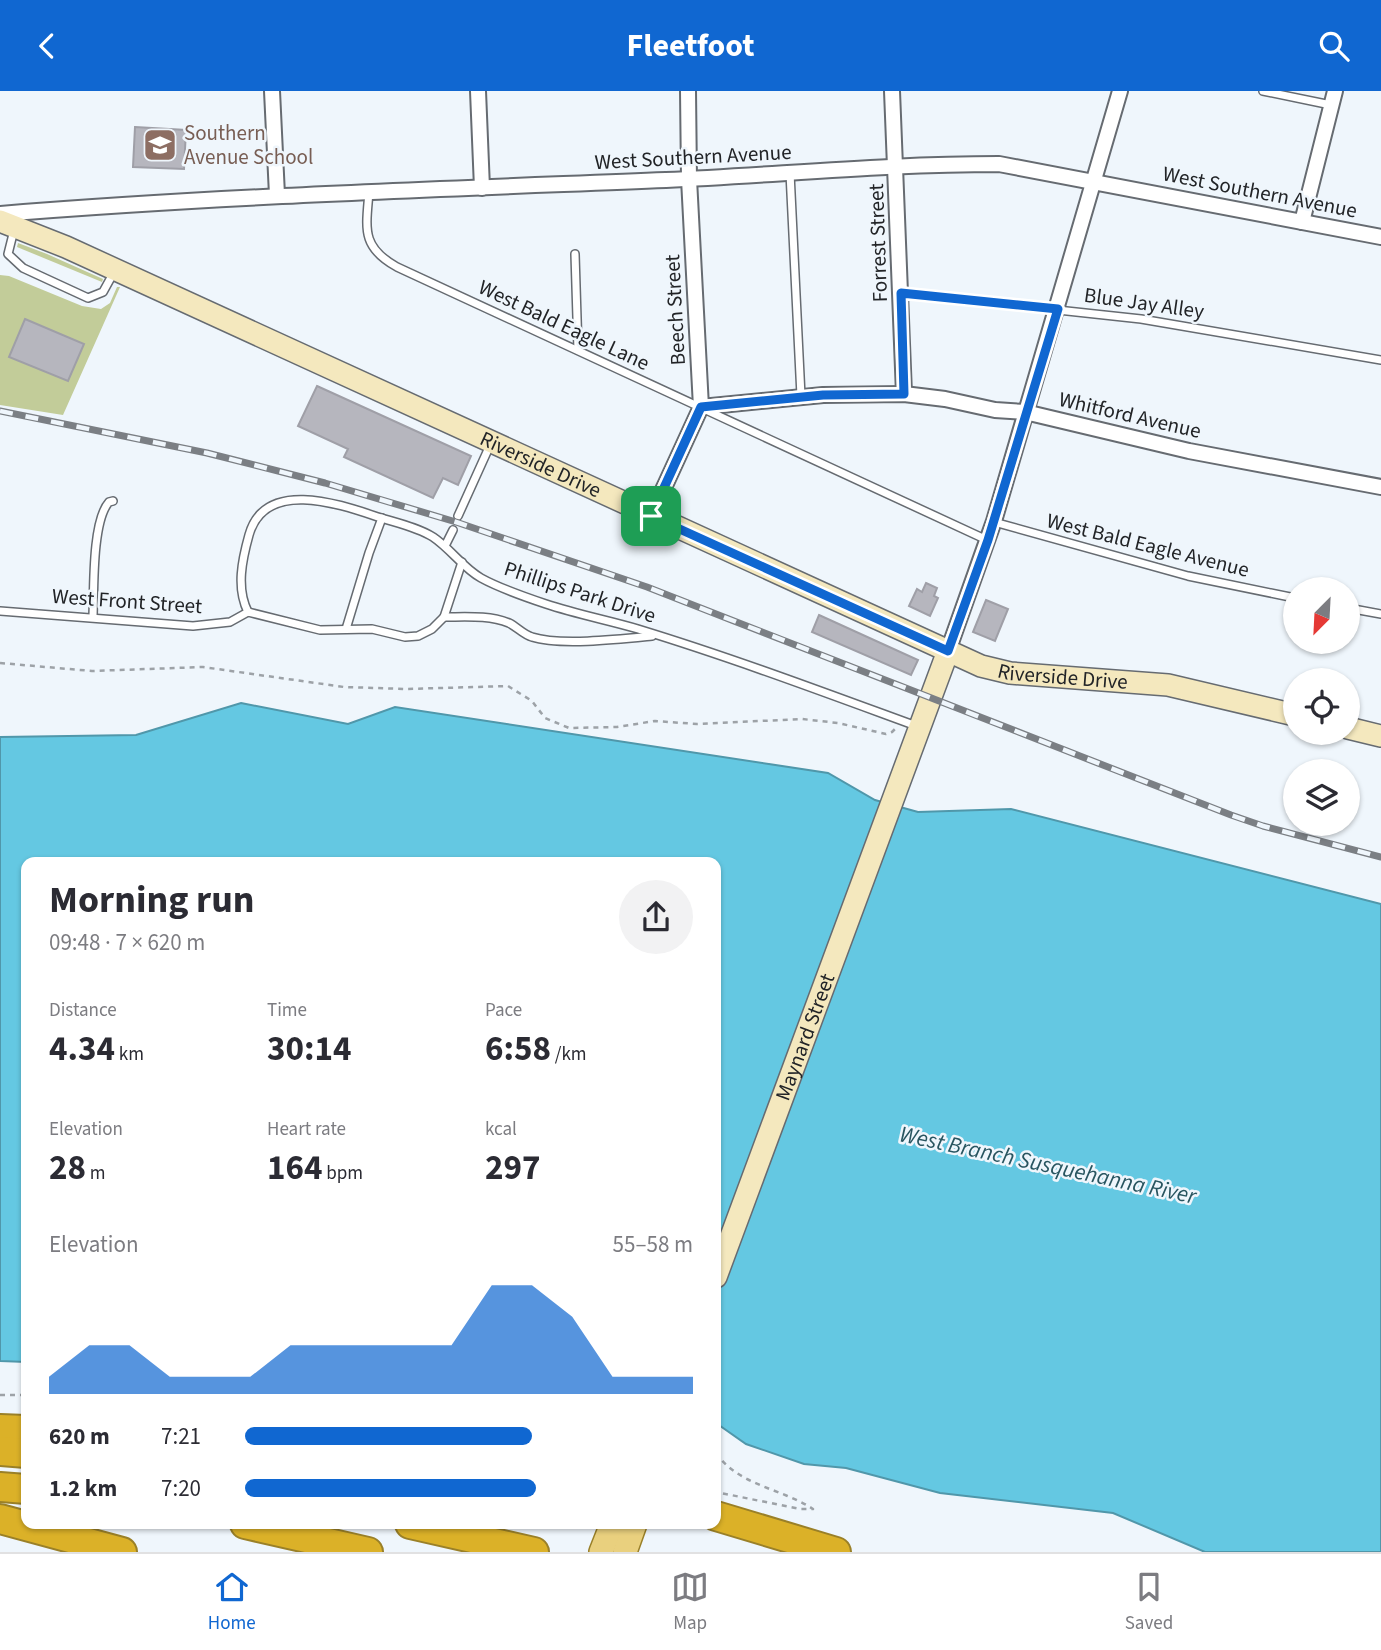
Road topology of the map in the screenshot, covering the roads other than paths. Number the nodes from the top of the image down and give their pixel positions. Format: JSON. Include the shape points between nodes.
{"nodes":[{"id":1,"x":272,"y":91,"type":"edge"},
{"id":2,"x":478,"y":91,"type":"edge"},
{"id":3,"x":688,"y":91,"type":"edge"},
{"id":4,"x":892,"y":91,"type":"edge"},
{"id":5,"x":1120,"y":91,"type":"edge"},
{"id":6,"x":1263,"y":91,"type":"edge"},
{"id":7,"x":1334,"y":98,"type":"edge"},
{"id":8,"x":896,"y":167,"type":"junction"},
{"id":9,"x":790,"y":173,"type":"junction"},
{"id":10,"x":689,"y":179,"type":"junction"},
{"id":11,"x":1092,"y":181,"type":"junction"},
{"id":12,"x":482,"y":188,"type":"junction"},
{"id":13,"x":369,"y":192,"type":"junction"},
{"id":14,"x":277,"y":195,"type":"junction"},
{"id":15,"x":5,"y":220,"type":"edge"},
{"id":16,"x":1302,"y":222,"type":"junction"},
{"id":17,"x":1381,"y":237,"type":"edge"},
{"id":18,"x":575,"y":254,"type":"dead end"},
{"id":19,"x":115,"y":270,"type":"junction"},
{"id":20,"x":901,"y":293,"type":"junction"},
{"id":21,"x":1058,"y":309,"type":"junction"},
{"id":22,"x":578,"y":350,"type":"junction"},
{"id":23,"x":1381,"y":360,"type":"edge"},
{"id":24,"x":904,"y":394,"type":"junction"},
{"id":25,"x":801,"y":396,"type":"junction"},
{"id":26,"x":701,"y":407,"type":"junction"},
{"id":27,"x":1026,"y":412,"type":"junction"},
{"id":28,"x":491,"y":443,"type":"junction"},
{"id":29,"x":1381,"y":487,"type":"edge"},
{"id":30,"x":113,"y":501,"type":"dead end"},
{"id":31,"x":458,"y":516,"type":"dead end"},
{"id":32,"x":651,"y":516,"type":"junction"},
{"id":33,"x":382,"y":518,"type":"junction"},
{"id":34,"x":994,"y":521,"type":"junction"},
{"id":35,"x":453,"y":530,"type":"dead end"},
{"id":36,"x":988,"y":540,"type":"junction"},
{"id":37,"x":445,"y":546,"type":"junction"},
{"id":38,"x":462,"y":562,"type":"junction"},
{"id":39,"x":1283,"y":595,"type":"edge"},
{"id":40,"x":1360,"y":610,"type":"edge"},
{"id":41,"x":0,"y":611,"type":"edge"},
{"id":42,"x":248,"y":612,"type":"junction"},
{"id":43,"x":1381,"y":614,"type":"edge"},
{"id":44,"x":93,"y":616,"type":"junction"},
{"id":45,"x":444,"y":617,"type":"junction"},
{"id":46,"x":346,"y":629,"type":"junction"},
{"id":47,"x":656,"y":635,"type":"junction"},
{"id":48,"x":948,"y":651,"type":"junction"},
{"id":49,"x":1283,"y":712,"type":"edge"},
{"id":50,"x":920,"y":727,"type":"junction"},
{"id":51,"x":1360,"y":731,"type":"edge"},
{"id":52,"x":1381,"y":736,"type":"edge"},
{"id":53,"x":721,"y":1263,"type":"edge"},
{"id":54,"x":0,"y":1429,"type":"edge"},
{"id":55,"x":21,"y":1430,"type":"edge"},
{"id":56,"x":0,"y":1451,"type":"edge"},
{"id":57,"x":21,"y":1453,"type":"edge"},
{"id":58,"x":0,"y":1487,"type":"edge"},
{"id":59,"x":21,"y":1489,"type":"edge"},
{"id":60,"x":721,"y":1518,"type":"edge"},
{"id":61,"x":0,"y":1519,"type":"edge"},
{"id":62,"x":21,"y":1525,"type":"edge"},
{"id":63,"x":37,"y":1529,"type":"edge"},
{"id":64,"x":267,"y":1529,"type":"edge"},
{"id":65,"x":432,"y":1529,"type":"edge"},
{"id":66,"x":610,"y":1529,"type":"edge"},
{"id":67,"x":633,"y":1529,"type":"edge"},
{"id":68,"x":122,"y":1552,"type":"edge"},
{"id":69,"x":368,"y":1552,"type":"edge"},
{"id":70,"x":534,"y":1552,"type":"edge"},
{"id":71,"x":601,"y":1552,"type":"edge"},
{"id":72,"x":625,"y":1552,"type":"edge"},
{"id":73,"x":836,"y":1552,"type":"edge"}],
"edges":[{"from":1,"to":14,"type":"street"},
{"from":2,"to":12,"type":"street"},
{"from":3,"to":10,"type":"street","name":"Beech Street"},
{"from":4,"to":8,"type":"street","name":"Forrest Street"},
{"from":5,"to":11,"type":"street"},
{"from":6,"to":7,"type":"lane"},
{"from":7,"to":16,"type":"street"},
{"from":8,"to":9,"type":"street","name":"West Southern Avenue"},
{"from":8,"to":11,"type":"street","name":"West Southern Avenue","via":[[999,164]]},
{"from":8,"to":20,"type":"street","name":"Forrest Street"},
{"from":9,"to":10,"type":"street","name":"West Southern Avenue"},
{"from":9,"to":25,"type":"lane"},
{"from":10,"to":12,"type":"street","name":"West Southern Avenue"},
{"from":10,"to":26,"type":"street","name":"Beech Street"},
{"from":11,"to":16,"type":"street","name":"West Southern Avenue"},
{"from":11,"to":21,"type":"street"},
{"from":12,"to":13,"type":"street","name":"West Southern Avenue"},
{"from":13,"to":14,"type":"street","name":"West Southern Avenue"},
{"from":13,"to":22,"type":"lane","name":"West Bald Eagle Lane","via":[[369,239],[382,258]]},
{"from":14,"to":15,"type":"street","name":"West Southern Avenue"},
{"from":15,"to":19,"type":"main road","name":"Riverside Drive"},
{"from":15,"to":19,"type":"lane","via":[[8,254],[23,268],[88,298],[103,292]]},
{"from":16,"to":17,"type":"street","name":"West Southern Avenue"},
{"from":18,"to":22,"type":"lane"},
{"from":19,"to":28,"type":"main road","name":"Riverside Drive"},
{"from":20,"to":21,"type":"lane","name":"Blue Jay Alley"},
{"from":20,"to":24,"type":"street","name":"Forrest Street"},
{"from":21,"to":23,"type":"lane","name":"Blue Jay Alley","via":[[1202,328]]},
{"from":21,"to":27,"type":"street"},
{"from":22,"to":26,"type":"lane","name":"West Bald Eagle Lane"},
{"from":24,"to":25,"type":"street","name":"Whitford Avenue"},
{"from":24,"to":27,"type":"street","name":"Whitford Avenue"},
{"from":25,"to":26,"type":"street","name":"Whitford Avenue"},
{"from":26,"to":32,"type":"street","name":"Beech Street"},
{"from":26,"to":36,"type":"lane","name":"West Bald Eagle Lane"},
{"from":27,"to":29,"type":"street","name":"Whitford Avenue","via":[[1189,451]]},
{"from":27,"to":34,"type":"street"},
{"from":28,"to":31,"type":"lane"},
{"from":28,"to":32,"type":"main road","name":"Riverside Drive"},
{"from":30,"to":44,"type":"lane","via":[[103,511],[96,541]]},
{"from":32,"to":48,"type":"main road","name":"Riverside Drive"},
{"from":33,"to":37,"type":"lane","name":"Phillips Park Drive"},
{"from":33,"to":42,"type":"lane","name":"Phillips Park Drive","via":[[315,500],[290,500],[264,509],[252,524],[245,550],[241,595]]},
{"from":33,"to":46,"type":"lane"},
{"from":34,"to":36,"type":"street"},
{"from":34,"to":39,"type":"lane","name":"West Bald Eagle Avenue","via":[[1149,566]]},
{"from":35,"to":37,"type":"lane"},
{"from":36,"to":48,"type":"street"},
{"from":37,"to":38,"type":"lane","name":"Phillips Park Drive"},
{"from":38,"to":45,"type":"lane"},
{"from":38,"to":47,"type":"lane","name":"Phillips Park Drive","via":[[485,580],[546,604]]},
{"from":40,"to":43,"type":"lane"},
{"from":41,"to":44,"type":"lane","name":"West Front Street"},
{"from":42,"to":44,"type":"lane","name":"West Front Street","via":[[230,622],[193,626]]},
{"from":42,"to":46,"type":"lane","via":[[320,630]]},
{"from":45,"to":46,"type":"lane","via":[[432,629],[405,638],[372,629]]},
{"from":45,"to":47,"type":"lane","via":[[495,618],[530,637],[550,640]]},
{"from":47,"to":50,"type":"lane","name":"Phillips Park Drive"},
{"from":48,"to":49,"type":"main road","name":"Riverside Drive","via":[[1010,673],[1168,685]]},
{"from":48,"to":50,"type":"main road","name":"Maynard Street"},
{"from":50,"to":53,"type":"main road","name":"Maynard Street"},
{"from":51,"to":52,"type":"main road"},
{"from":54,"to":55,"type":"highway"},
{"from":56,"to":57,"type":"highway"},
{"from":58,"to":59,"type":"highway"},
{"from":60,"to":73,"type":"highway"},
{"from":61,"to":62,"type":"highway"},
{"from":63,"to":68,"type":"highway"},
{"from":64,"to":69,"type":"highway"},
{"from":65,"to":70,"type":"highway"},
{"from":66,"to":71,"type":"main road"},
{"from":67,"to":72,"type":"main road"}]}
